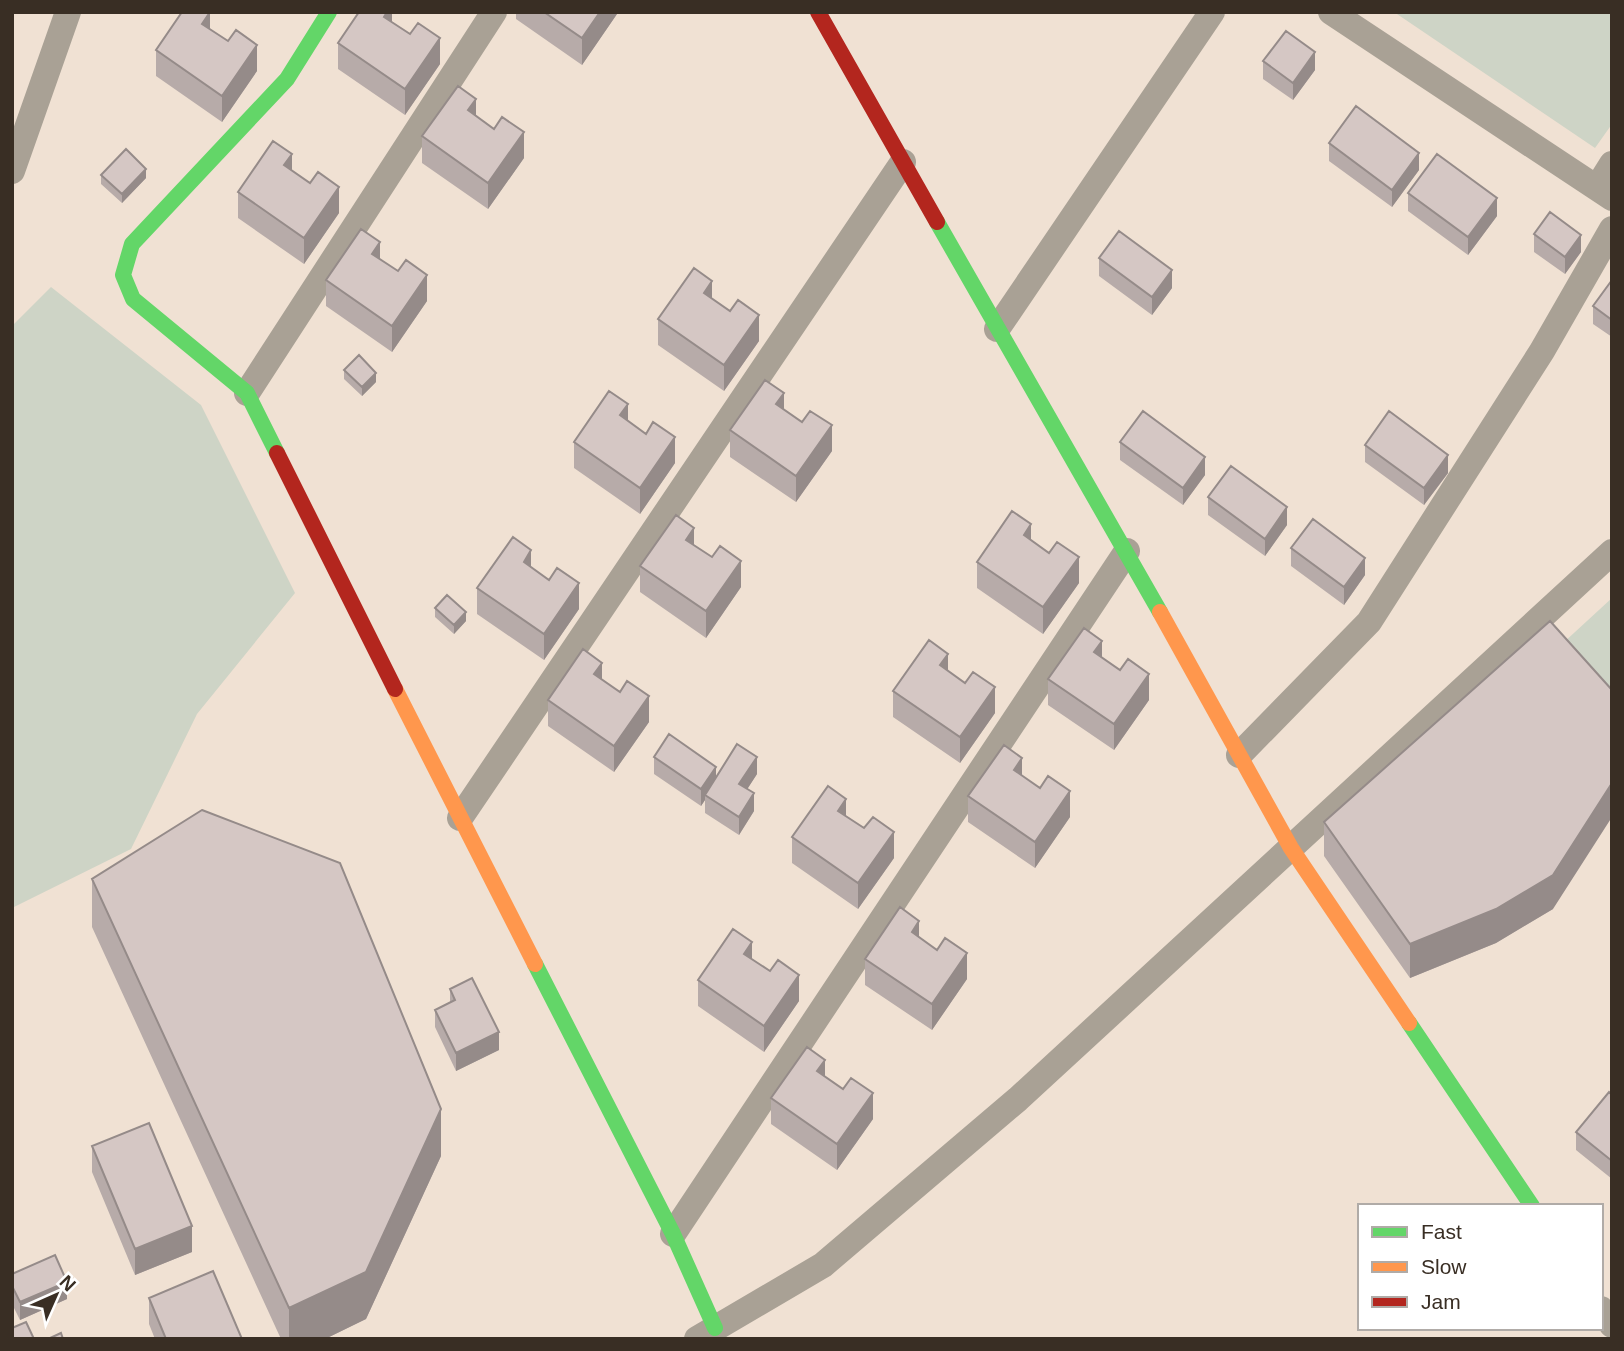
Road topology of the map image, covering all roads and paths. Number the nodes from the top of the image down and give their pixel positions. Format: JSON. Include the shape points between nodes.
{"nodes":[{"id":1,"x":68,"y":12,"type":"edge"},
{"id":2,"x":329,"y":12,"type":"edge"},
{"id":3,"x":494,"y":12,"type":"edge"},
{"id":4,"x":818,"y":12,"type":"edge"},
{"id":5,"x":1212,"y":12,"type":"edge"},
{"id":6,"x":1331,"y":12,"type":"edge"},
{"id":7,"x":903,"y":162,"type":"junction"},
{"id":8,"x":1612,"y":164,"type":"edge"},
{"id":9,"x":12,"y":171,"type":"edge"},
{"id":10,"x":1604,"y":193,"type":"edge"},
{"id":11,"x":1612,"y":229,"type":"edge"},
{"id":12,"x":997,"y":329,"type":"junction"},
{"id":13,"x":247,"y":393,"type":"junction"},
{"id":14,"x":1127,"y":551,"type":"junction"},
{"id":15,"x":1612,"y":552,"type":"edge"},
{"id":16,"x":1239,"y":755,"type":"junction"},
{"id":17,"x":460,"y":818,"type":"junction"},
{"id":18,"x":1291,"y":848,"type":"junction"},
{"id":19,"x":1531,"y":1204,"type":"edge"},
{"id":20,"x":673,"y":1234,"type":"junction"},
{"id":21,"x":706,"y":1333,"type":"edge"}],
"edges":[{"from":1,"to":9,"type":"street"},
{"from":2,"to":13,"type":"street","via":[[287,79],[132,244],[122,275],[133,299]]},
{"from":3,"to":13,"type":"street"},
{"from":4,"to":7,"type":"street"},
{"from":5,"to":12,"type":"street"},
{"from":6,"to":10,"type":"street"},
{"from":7,"to":12,"type":"street"},
{"from":7,"to":17,"type":"street"},
{"from":8,"to":10,"type":"street"},
{"from":11,"to":16,"type":"street","via":[[1542,351],[1369,622]]},
{"from":12,"to":14,"type":"street"},
{"from":13,"to":17,"type":"street"},
{"from":14,"to":16,"type":"street"},
{"from":14,"to":20,"type":"street"},
{"from":15,"to":18,"type":"street"},
{"from":16,"to":18,"type":"street"},
{"from":17,"to":20,"type":"street"},
{"from":18,"to":19,"type":"street"},
{"from":18,"to":21,"type":"street","via":[[1018,1099],[823,1265]]},
{"from":20,"to":21,"type":"street"}]}
